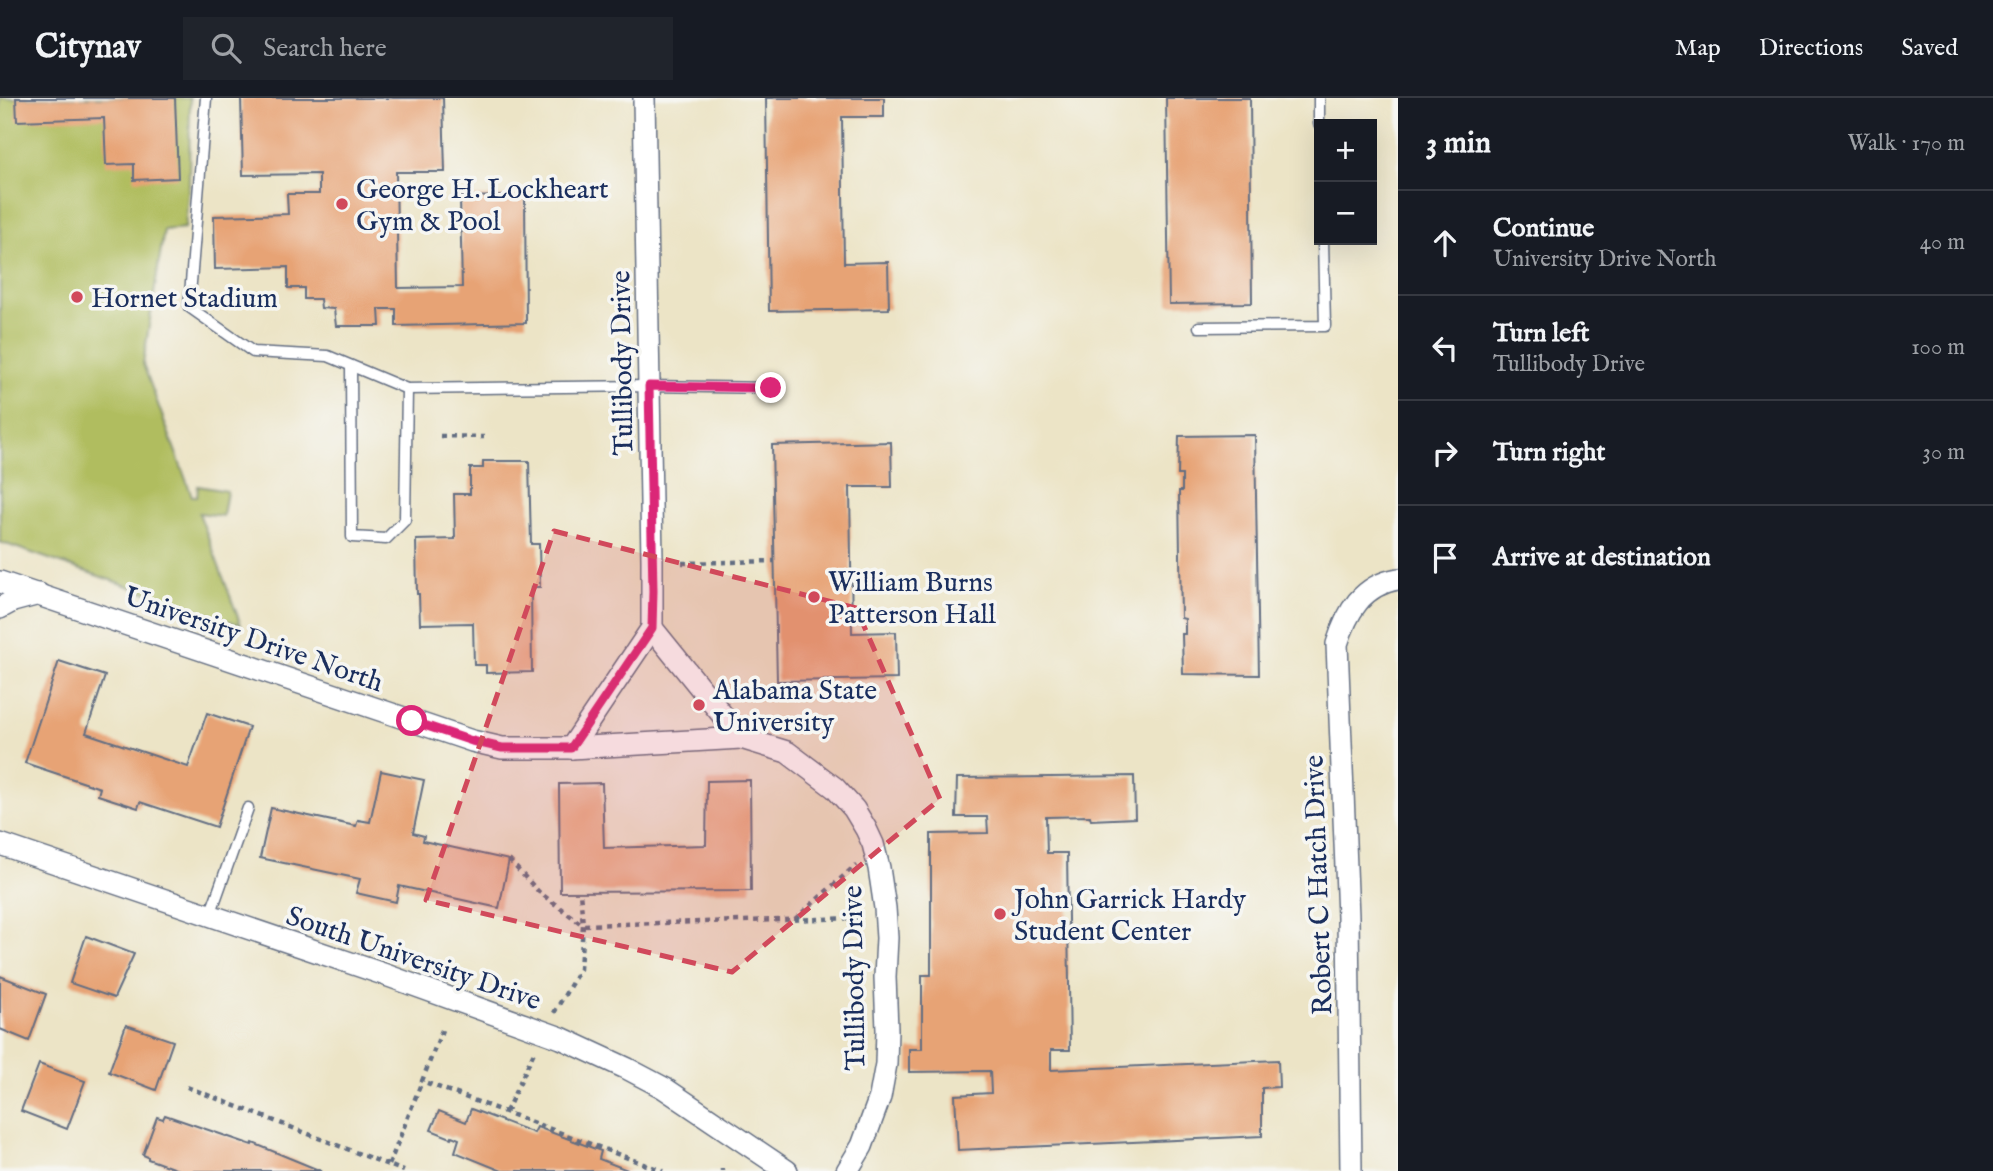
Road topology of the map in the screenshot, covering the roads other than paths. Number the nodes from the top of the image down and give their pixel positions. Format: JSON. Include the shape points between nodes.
{"nodes":[{"id":1,"x":206,"y":98,"type":"edge"},
{"id":2,"x":644,"y":98,"type":"edge"},
{"id":3,"x":1319,"y":98,"type":"edge"},
{"id":4,"x":1319,"y":119,"type":"edge"},
{"id":5,"x":1323,"y":245,"type":"edge"},
{"id":6,"x":1199,"y":327,"type":"dead end"},
{"id":7,"x":351,"y":366,"type":"junction"},
{"id":8,"x":649,"y":386,"type":"junction"},
{"id":9,"x":771,"y":388,"type":"dead end"},
{"id":10,"x":407,"y":389,"type":"junction"},
{"id":11,"x":1398,"y":579,"type":"edge"},
{"id":12,"x":0,"y":582,"type":"edge"},
{"id":13,"x":39,"y":594,"type":"junction"},
{"id":14,"x":0,"y":608,"type":"edge"},
{"id":15,"x":652,"y":628,"type":"junction"},
{"id":16,"x":741,"y":738,"type":"junction"},
{"id":17,"x":571,"y":748,"type":"junction"},
{"id":18,"x":248,"y":808,"type":"dead end"},
{"id":19,"x":0,"y":844,"type":"edge"},
{"id":20,"x":210,"y":915,"type":"junction"},
{"id":21,"x":782,"y":1169,"type":"edge"},
{"id":22,"x":847,"y":1171,"type":"edge"},
{"id":23,"x":1350,"y":1171,"type":"edge"}],
"edges":[{"from":1,"to":7,"type":"lane","via":[[190,307],[253,352],[328,356]]},
{"from":2,"to":8,"type":"street","name":"Tullibody Drive"},
{"from":3,"to":4,"type":"lane"},
{"from":5,"to":6,"type":"lane","via":[[1325,326]]},
{"from":7,"to":10,"type":"lane"},
{"from":7,"to":10,"type":"lane","via":[[352,537],[386,540],[405,520]]},
{"from":8,"to":9,"type":"lane"},
{"from":8,"to":10,"type":"lane"},
{"from":8,"to":15,"type":"street","name":"Tullibody Drive"},
{"from":11,"to":23,"type":"street","name":"Robert C Hatch Drive","via":[[1370,589],[1357,602],[1337,644],[1348,917]]},
{"from":12,"to":13,"type":"street","name":"University Drive North"},
{"from":13,"to":14,"type":"street"},
{"from":13,"to":17,"type":"street","name":"University Drive North","via":[[472,741],[502,748]]},
{"from":15,"to":16,"type":"street"},
{"from":15,"to":17,"type":"street"},
{"from":16,"to":17,"type":"street","name":"University Drive North"},
{"from":16,"to":22,"type":"street","name":"Tullibody Drive","via":[[787,752],[835,788],[866,829],[879,868],[887,938],[886,1064],[867,1134]]},
{"from":18,"to":20,"type":"lane"},
{"from":19,"to":20,"type":"street","name":"South University Drive"},
{"from":20,"to":21,"type":"street","name":"South University Drive","via":[[545,1032],[664,1088]]}]}
